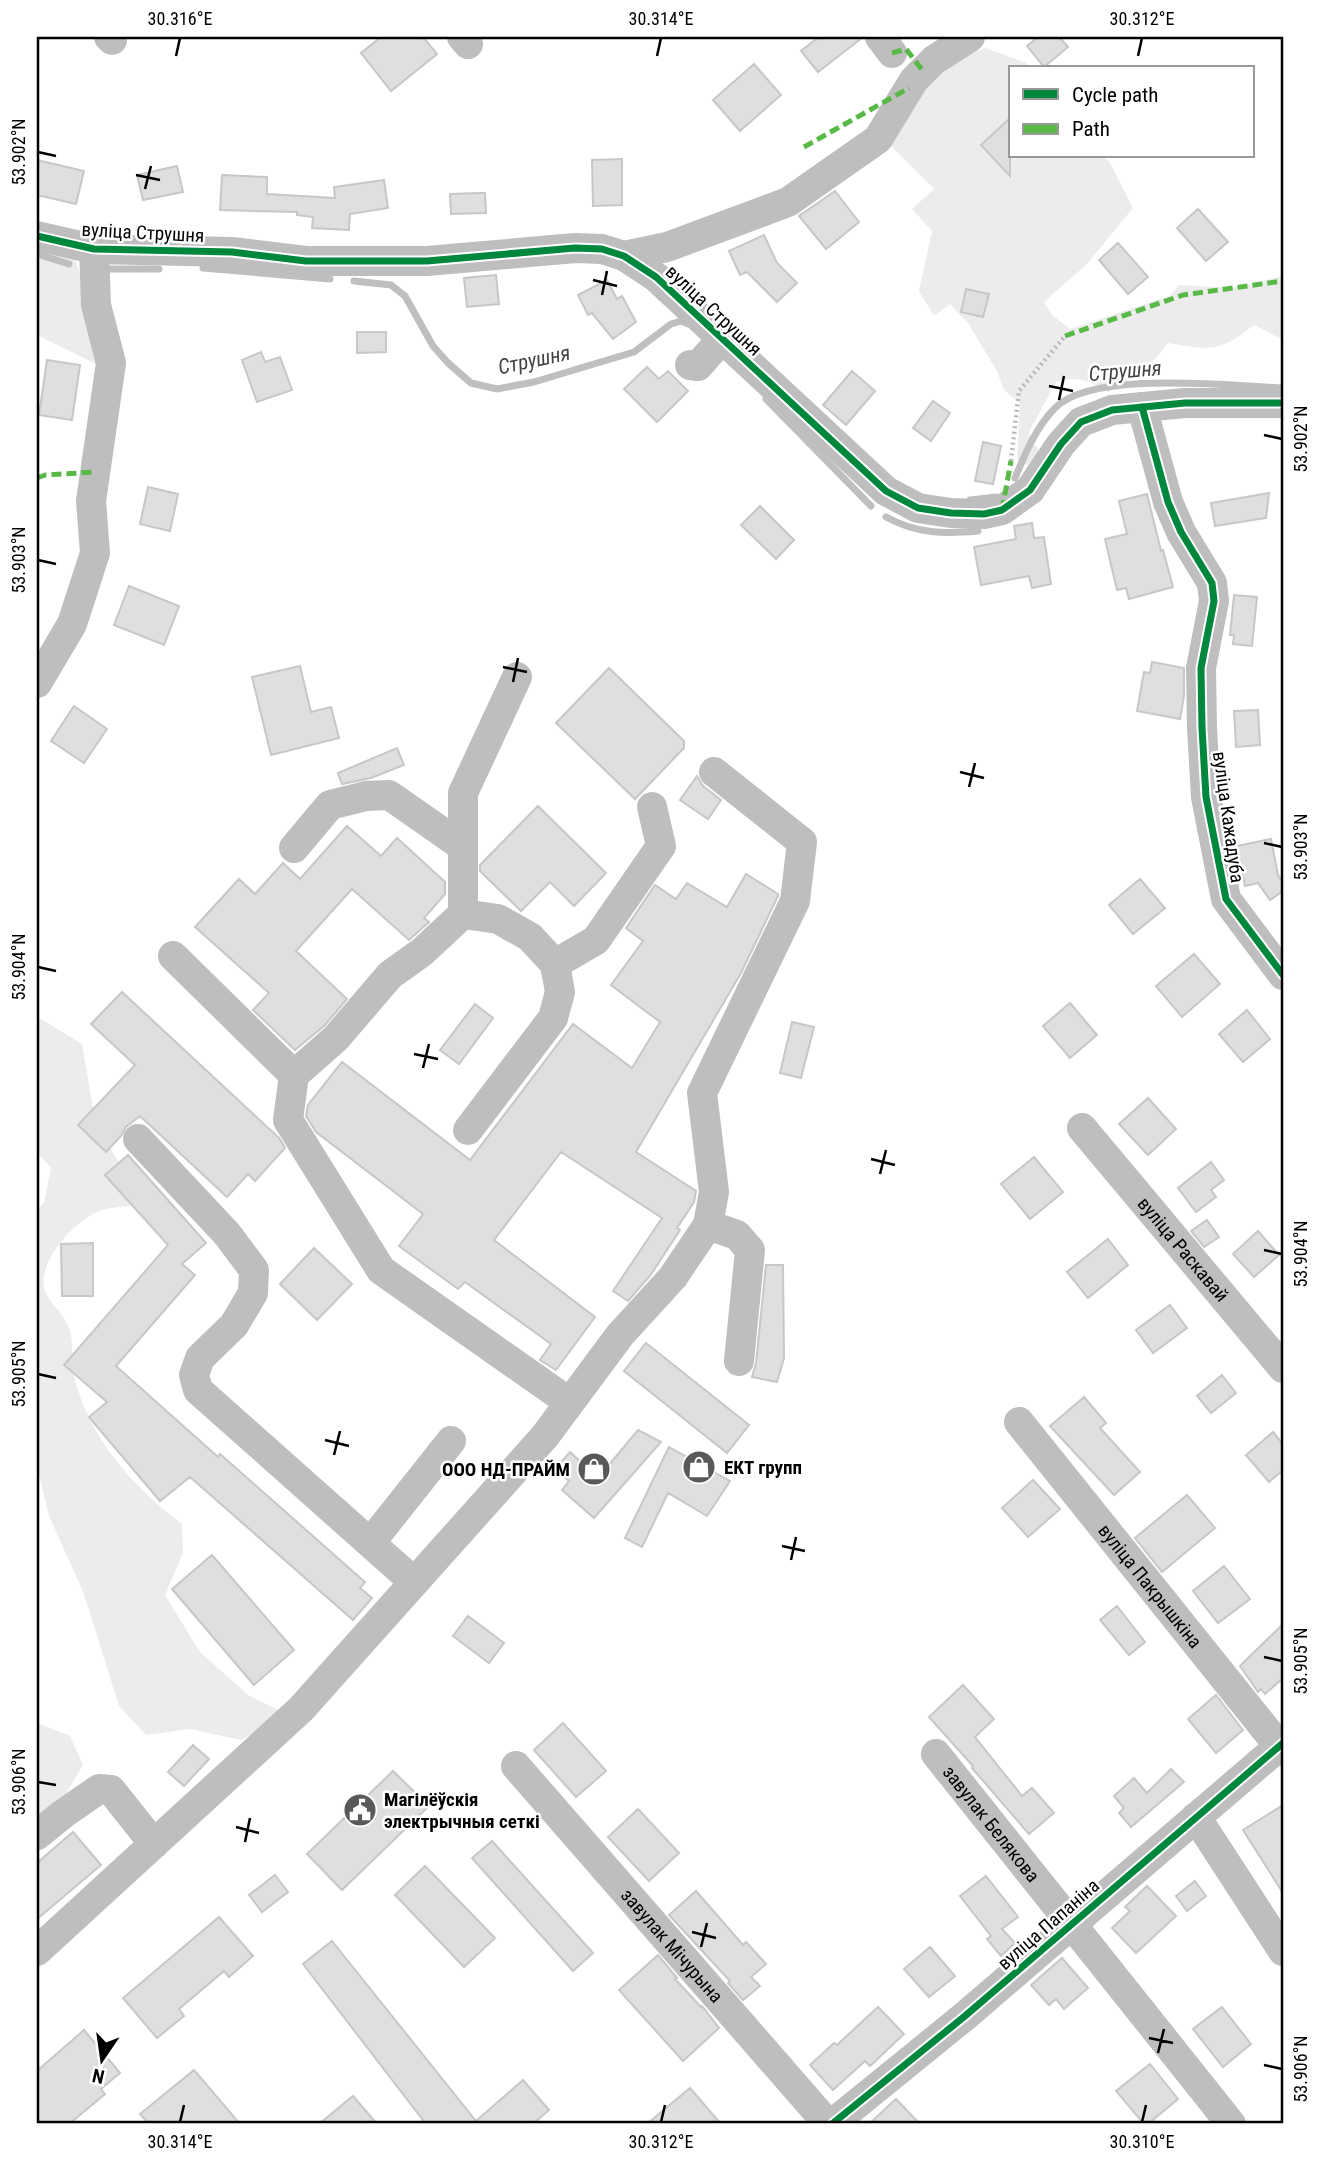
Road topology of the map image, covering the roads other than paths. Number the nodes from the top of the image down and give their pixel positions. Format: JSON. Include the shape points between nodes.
{"nodes":[{"id":1,"x":970,"y":37,"type":"edge"},
{"id":2,"x":37,"y":236,"type":"edge"},
{"id":3,"x":94,"y":249,"type":"junction"},
{"id":4,"x":624,"y":256,"type":"junction"},
{"id":5,"x":722,"y":340,"type":"junction"},
{"id":6,"x":690,"y":365,"type":"dead end"},
{"id":7,"x":1283,"y":403,"type":"edge"},
{"id":8,"x":1142,"y":407,"type":"junction"},
{"id":9,"x":517,"y":677,"type":"dead end"},
{"id":10,"x":37,"y":683,"type":"edge"},
{"id":11,"x":714,"y":772,"type":"dead end"},
{"id":12,"x":652,"y":807,"type":"dead end"},
{"id":13,"x":462,"y":846,"type":"junction"},
{"id":14,"x":294,"y":848,"type":"dead end"},
{"id":15,"x":463,"y":914,"type":"junction"},
{"id":16,"x":173,"y":956,"type":"dead end"},
{"id":17,"x":555,"y":964,"type":"junction"},
{"id":18,"x":1283,"y":975,"type":"edge"},
{"id":19,"x":294,"y":1075,"type":"junction"},
{"id":20,"x":1082,"y":1128,"type":"dead end"},
{"id":21,"x":468,"y":1130,"type":"dead end"},
{"id":22,"x":138,"y":1139,"type":"dead end"},
{"id":23,"x":708,"y":1225,"type":"junction"},
{"id":24,"x":739,"y":1361,"type":"dead end"},
{"id":25,"x":1283,"y":1368,"type":"edge"},
{"id":26,"x":569,"y":1402,"type":"junction"},
{"id":27,"x":1019,"y":1422,"type":"dead end"},
{"id":28,"x":451,"y":1441,"type":"dead end"},
{"id":29,"x":371,"y":1542,"type":"junction"},
{"id":30,"x":414,"y":1582,"type":"junction"},
{"id":31,"x":1282,"y":1747,"type":"edge"},
{"id":32,"x":936,"y":1754,"type":"dead end"},
{"id":33,"x":516,"y":1766,"type":"dead end"},
{"id":34,"x":1196,"y":1817,"type":"junction"},
{"id":35,"x":37,"y":1835,"type":"edge"},
{"id":36,"x":154,"y":1844,"type":"junction"},
{"id":37,"x":1072,"y":1924,"type":"junction"},
{"id":38,"x":37,"y":1951,"type":"edge"},
{"id":39,"x":1283,"y":1951,"type":"edge"},
{"id":40,"x":830,"y":2124,"type":"edge"},
{"id":41,"x":1231,"y":2124,"type":"edge"}],
"edges":[{"from":1,"to":4,"type":"street","via":[[934,60],[914,80],[878,139],[788,202],[667,247]]},
{"from":2,"to":3,"type":"street","name":"вуліца Струшня"},
{"from":3,"to":4,"type":"street","name":"вуліца Струшня","via":[[232,252],[306,261],[426,261],[575,248]]},
{"from":3,"to":10,"type":"street","via":[[96,305],[111,363],[91,500],[95,553],[72,624]]},
{"from":4,"to":5,"type":"street","name":"вуліца Струшня","via":[[656,277]]},
{"from":5,"to":6,"type":"street","via":[[698,366]]},
{"from":5,"to":8,"type":"street","name":"вуліца Струшня","via":[[886,491],[919,508],[984,514],[1002,510],[1030,490],[1081,422],[1112,410]]},
{"from":7,"to":8,"type":"street","name":"вуліца Струшня"},
{"from":8,"to":18,"type":"street","name":"вуліца Кажадуба","via":[[1168,502],[1212,583],[1214,601],[1202,668],[1202,728],[1206,797],[1226,899]]},
{"from":9,"to":13,"type":"street","via":[[463,793]]},
{"from":11,"to":23,"type":"street","via":[[802,842],[795,901],[702,1093],[714,1192]]},
{"from":12,"to":17,"type":"street","via":[[661,846],[596,940]]},
{"from":13,"to":14,"type":"street","via":[[389,795],[330,805]]},
{"from":13,"to":15,"type":"street"},
{"from":15,"to":17,"type":"street","via":[[498,919],[530,937]]},
{"from":15,"to":19,"type":"street","via":[[390,975],[336,1038]]},
{"from":16,"to":19,"type":"street"},
{"from":17,"to":21,"type":"street","via":[[560,992],[553,1018]]},
{"from":19,"to":26,"type":"street","via":[[289,1120],[381,1269]]},
{"from":20,"to":25,"type":"street","name":"вуліца Раскавай"},
{"from":22,"to":29,"type":"street","via":[[227,1234],[254,1270],[253,1293],[234,1325],[200,1358],[194,1375],[198,1390]]},
{"from":23,"to":24,"type":"street","via":[[737,1235],[750,1250]]},
{"from":23,"to":26,"type":"street","via":[[673,1277],[620,1335]]},
{"from":26,"to":30,"type":"street","via":[[545,1436]]},
{"from":27,"to":31,"type":"street","name":"вуліца Пакрышкіна"},
{"from":28,"to":29,"type":"street"},
{"from":29,"to":30,"type":"street"},
{"from":30,"to":36,"type":"street","via":[[301,1709]]},
{"from":31,"to":34,"type":"street","name":"вуліца Папаніна"},
{"from":32,"to":37,"type":"street","name":"завулак Белякова"},
{"from":33,"to":40,"type":"street","name":"завулак Мічурына"},
{"from":34,"to":37,"type":"street","name":"вуліца Папаніна"},
{"from":34,"to":39,"type":"street"},
{"from":35,"to":36,"type":"street","via":[[99,1789],[111,1790]]},
{"from":36,"to":38,"type":"street"},
{"from":37,"to":40,"type":"street","name":"вуліца Папаніна"},
{"from":37,"to":41,"type":"street","name":"завулак Белякова"}]}
